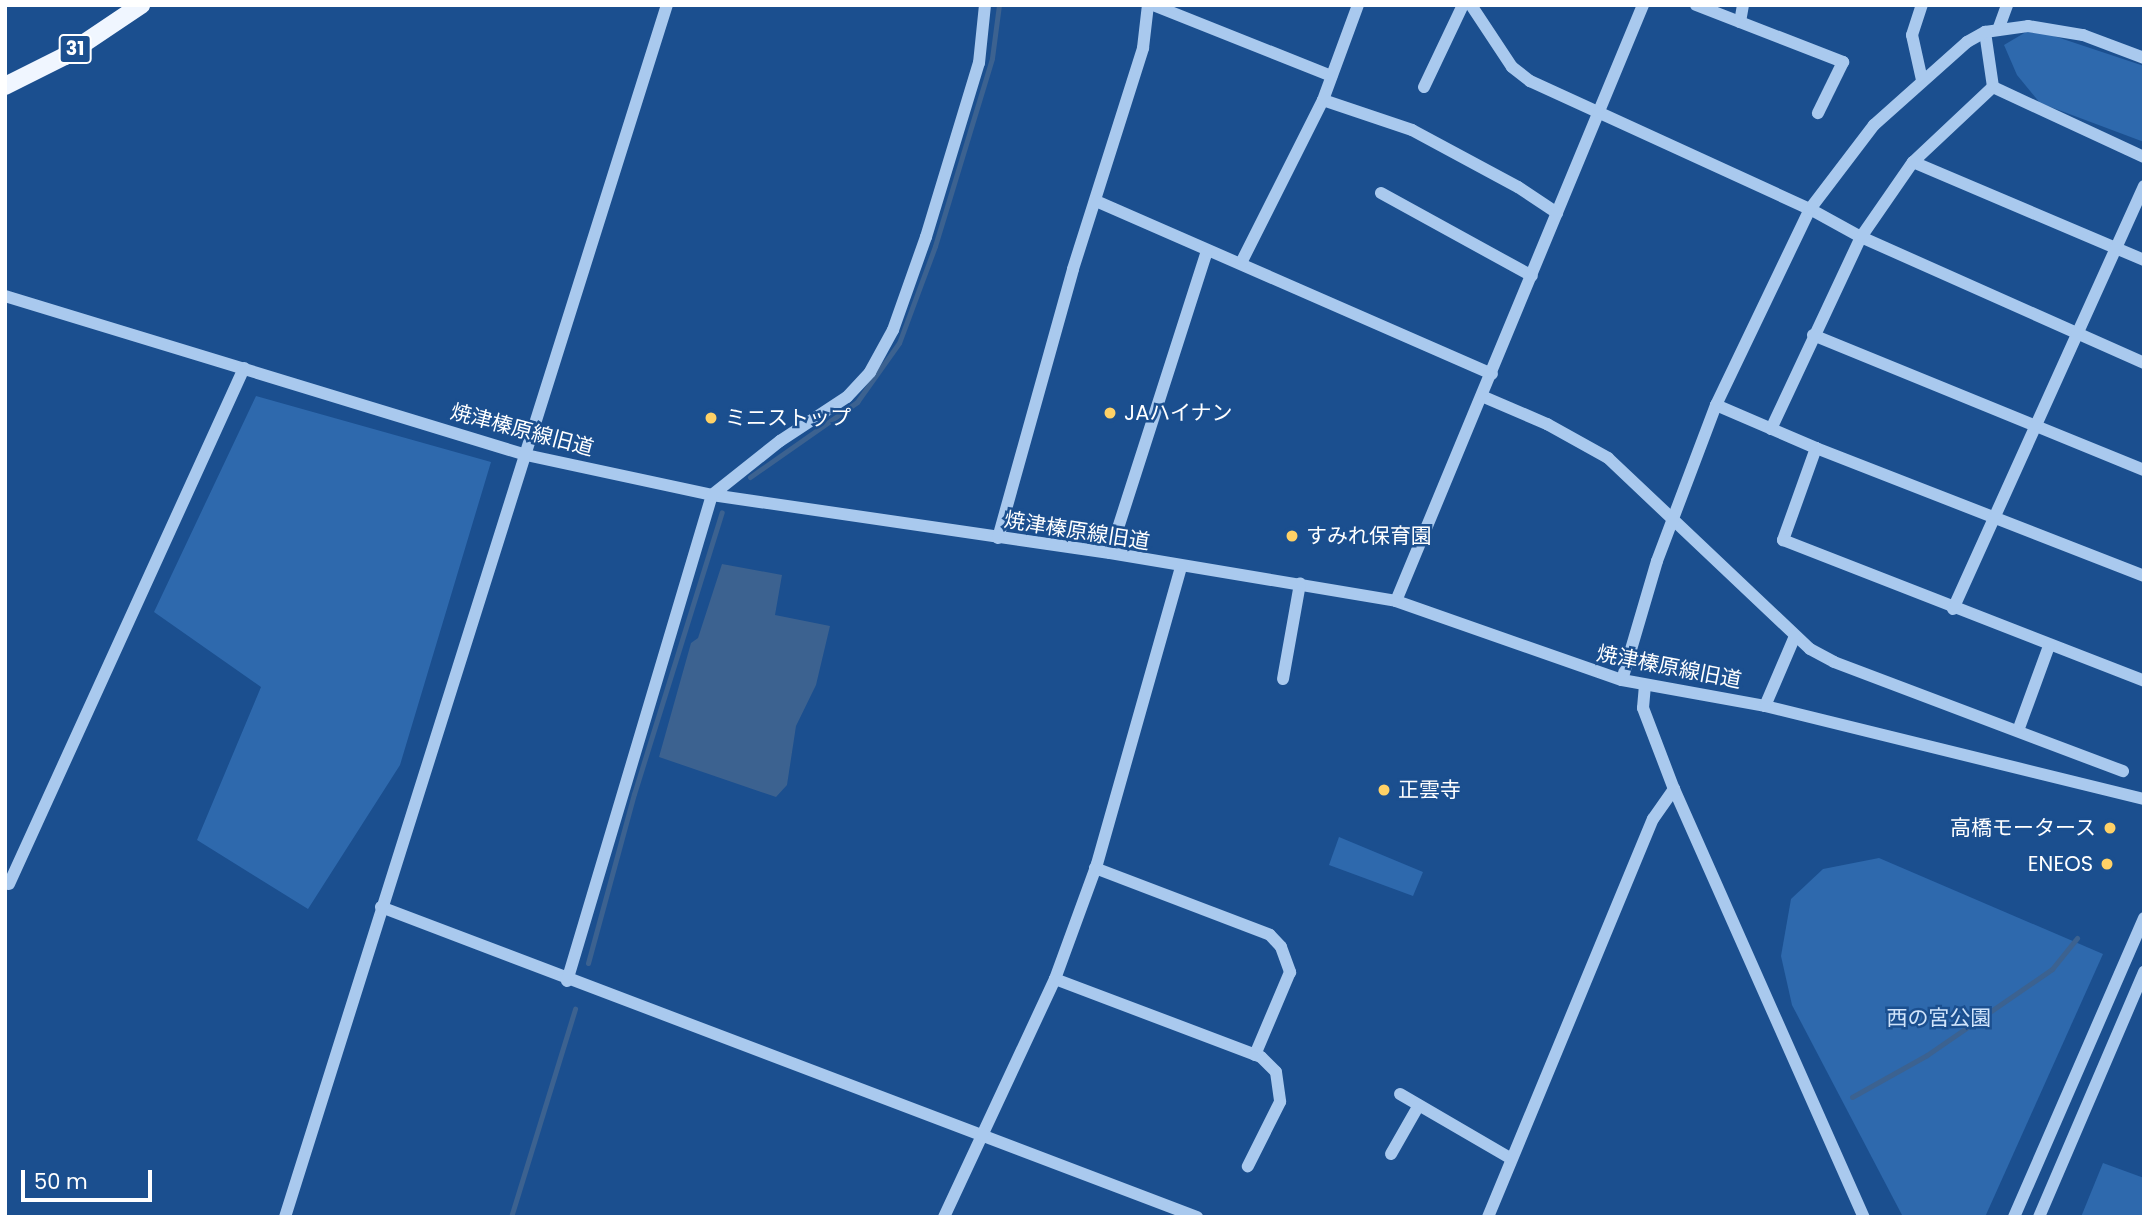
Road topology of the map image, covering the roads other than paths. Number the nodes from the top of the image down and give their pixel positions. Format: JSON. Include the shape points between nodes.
{"nodes":[{"id":1,"x":141,"y":5,"type":"edge"},
{"id":2,"x":667,"y":5,"type":"edge"},
{"id":3,"x":985,"y":5,"type":"edge"},
{"id":4,"x":1151,"y":5,"type":"edge"},
{"id":5,"x":1358,"y":5,"type":"edge"},
{"id":6,"x":1643,"y":5,"type":"edge"},
{"id":7,"x":1696,"y":5,"type":"edge"},
{"id":8,"x":1743,"y":5,"type":"edge"},
{"id":9,"x":1922,"y":5,"type":"edge"},
{"id":10,"x":2007,"y":5,"type":"edge"},
{"id":11,"x":1470,"y":6,"type":"edge"},
{"id":12,"x":1740,"y":22,"type":"junction"},
{"id":13,"x":1992,"y":31,"type":"junction"},
{"id":14,"x":2144,"y":58,"type":"edge"},
{"id":15,"x":1331,"y":76,"type":"junction"},
{"id":16,"x":1922,"y":80,"type":"junction"},
{"id":17,"x":5,"y":86,"type":"edge"},
{"id":18,"x":1424,"y":87,"type":"dead end"},
{"id":19,"x":1993,"y":87,"type":"junction"},
{"id":20,"x":1323,"y":100,"type":"junction"},
{"id":21,"x":1598,"y":113,"type":"junction"},
{"id":22,"x":1818,"y":113,"type":"dead end"},
{"id":23,"x":2144,"y":157,"type":"edge"},
{"id":24,"x":1913,"y":162,"type":"junction"},
{"id":25,"x":2144,"y":186,"type":"edge"},
{"id":26,"x":1381,"y":193,"type":"dead end"},
{"id":27,"x":1096,"y":201,"type":"junction"},
{"id":28,"x":1810,"y":209,"type":"junction"},
{"id":29,"x":1557,"y":213,"type":"junction"},
{"id":30,"x":1861,"y":237,"type":"junction"},
{"id":31,"x":2116,"y":249,"type":"junction"},
{"id":32,"x":1207,"y":251,"type":"junction"},
{"id":33,"x":2144,"y":260,"type":"edge"},
{"id":34,"x":1241,"y":263,"type":"junction"},
{"id":35,"x":1532,"y":276,"type":"junction"},
{"id":36,"x":5,"y":296,"type":"edge"},
{"id":37,"x":1813,"y":335,"type":"junction"},
{"id":38,"x":2077,"y":335,"type":"junction"},
{"id":39,"x":2144,"y":363,"type":"edge"},
{"id":40,"x":244,"y":368,"type":"junction"},
{"id":41,"x":1492,"y":374,"type":"junction"},
{"id":42,"x":1484,"y":397,"type":"junction"},
{"id":43,"x":1716,"y":405,"type":"junction"},
{"id":44,"x":2036,"y":426,"type":"junction"},
{"id":45,"x":1771,"y":429,"type":"junction"},
{"id":46,"x":1816,"y":448,"type":"junction"},
{"id":47,"x":526,"y":455,"type":"junction"},
{"id":48,"x":2144,"y":470,"type":"edge"},
{"id":49,"x":712,"y":495,"type":"junction"},
{"id":50,"x":1995,"y":517,"type":"junction"},
{"id":51,"x":1671,"y":522,"type":"junction"},
{"id":52,"x":998,"y":538,"type":"junction"},
{"id":53,"x":1110,"y":553,"type":"junction"},
{"id":54,"x":1181,"y":567,"type":"junction"},
{"id":55,"x":2144,"y":576,"type":"edge"},
{"id":56,"x":1300,"y":584,"type":"junction"},
{"id":57,"x":1396,"y":601,"type":"junction"},
{"id":58,"x":1953,"y":610,"type":"junction"},
{"id":59,"x":1795,"y":636,"type":"junction"},
{"id":60,"x":2049,"y":646,"type":"junction"},
{"id":61,"x":1283,"y":679,"type":"dead end"},
{"id":62,"x":1622,"y":680,"type":"junction"},
{"id":63,"x":2144,"y":681,"type":"edge"},
{"id":64,"x":1645,"y":685,"type":"junction"},
{"id":65,"x":1765,"y":706,"type":"junction"},
{"id":66,"x":2019,"y":729,"type":"junction"},
{"id":67,"x":2123,"y":771,"type":"dead end"},
{"id":68,"x":1674,"y":789,"type":"junction"},
{"id":69,"x":2144,"y":799,"type":"edge"},
{"id":70,"x":1095,"y":868,"type":"junction"},
{"id":71,"x":9,"y":884,"type":"dead end"},
{"id":72,"x":381,"y":907,"type":"junction"},
{"id":73,"x":2144,"y":918,"type":"edge"},
{"id":74,"x":2144,"y":972,"type":"edge"},
{"id":75,"x":1055,"y":979,"type":"junction"},
{"id":76,"x":567,"y":981,"type":"junction"},
{"id":77,"x":1255,"y":1055,"type":"junction"},
{"id":78,"x":1400,"y":1094,"type":"dead end"},
{"id":79,"x":1419,"y":1105,"type":"junction"},
{"id":80,"x":984,"y":1139,"type":"junction"},
{"id":81,"x":1391,"y":1154,"type":"dead end"},
{"id":82,"x":1510,"y":1158,"type":"junction"},
{"id":83,"x":1248,"y":1166,"type":"dead end"},
{"id":84,"x":285,"y":1217,"type":"edge"},
{"id":85,"x":944,"y":1217,"type":"edge"},
{"id":86,"x":1197,"y":1217,"type":"edge"},
{"id":87,"x":1488,"y":1217,"type":"edge"},
{"id":88,"x":1864,"y":1217,"type":"edge"},
{"id":89,"x":2014,"y":1217,"type":"edge"},
{"id":90,"x":2039,"y":1217,"type":"edge"}],
"edges":[{"from":1,"to":17,"type":"main road","number":"31","via":[[65,56]]},
{"from":2,"to":47,"type":"street"},
{"from":3,"to":49,"type":"street","via":[[979,63],[926,237],[893,330],[870,372],[847,397],[780,441]]},
{"from":4,"to":15,"type":"street"},
{"from":4,"to":27,"type":"street","via":[[1143,48]]},
{"from":5,"to":15,"type":"street"},
{"from":6,"to":21,"type":"street"},
{"from":7,"to":12,"type":"street"},
{"from":8,"to":12,"type":"street"},
{"from":9,"to":16,"type":"street","via":[[1912,35]]},
{"from":10,"to":13,"type":"street"},
{"from":11,"to":18,"type":"street"},
{"from":11,"to":21,"type":"street","via":[[1512,67]]},
{"from":12,"to":22,"type":"street","via":[[1843,61]]},
{"from":13,"to":14,"type":"street","via":[[2028,26],[2083,35]]},
{"from":13,"to":16,"type":"street"},
{"from":13,"to":19,"type":"street"},
{"from":15,"to":20,"type":"street"},
{"from":16,"to":28,"type":"street","via":[[1874,125]]},
{"from":19,"to":23,"type":"street"},
{"from":19,"to":24,"type":"street"},
{"from":20,"to":29,"type":"street","via":[[1412,130]]},
{"from":20,"to":34,"type":"street"},
{"from":21,"to":28,"type":"street"},
{"from":21,"to":29,"type":"street"},
{"from":24,"to":30,"type":"street"},
{"from":24,"to":31,"type":"street"},
{"from":25,"to":31,"type":"street"},
{"from":26,"to":35,"type":"street"},
{"from":27,"to":32,"type":"street","via":[[1158,225]]},
{"from":27,"to":52,"type":"street"},
{"from":28,"to":30,"type":"street"},
{"from":28,"to":43,"type":"street"},
{"from":29,"to":35,"type":"street"},
{"from":30,"to":37,"type":"street"},
{"from":30,"to":38,"type":"street"},
{"from":31,"to":33,"type":"street"},
{"from":31,"to":38,"type":"street"},
{"from":32,"to":34,"type":"street"},
{"from":32,"to":53,"type":"street"},
{"from":34,"to":41,"type":"street"},
{"from":35,"to":41,"type":"street"},
{"from":36,"to":40,"type":"street","name":"焼津榛原線旧道"},
{"from":37,"to":44,"type":"street"},
{"from":37,"to":45,"type":"street"},
{"from":38,"to":39,"type":"street"},
{"from":38,"to":44,"type":"street"},
{"from":40,"to":47,"type":"street","name":"焼津榛原線旧道"},
{"from":40,"to":71,"type":"street"},
{"from":41,"to":42,"type":"street"},
{"from":42,"to":51,"type":"street","via":[[1547,424],[1608,458]]},
{"from":42,"to":57,"type":"street"},
{"from":43,"to":45,"type":"street"},
{"from":43,"to":51,"type":"street"},
{"from":44,"to":48,"type":"street"},
{"from":44,"to":50,"type":"street"},
{"from":45,"to":46,"type":"street"},
{"from":46,"to":50,"type":"street"},
{"from":46,"to":58,"type":"street","via":[[1783,540]]},
{"from":47,"to":49,"type":"street","name":"焼津榛原線旧道"},
{"from":47,"to":72,"type":"street"},
{"from":49,"to":52,"type":"street","name":"焼津榛原線旧道"},
{"from":49,"to":76,"type":"street"},
{"from":50,"to":55,"type":"street"},
{"from":50,"to":58,"type":"street"},
{"from":51,"to":59,"type":"street"},
{"from":51,"to":62,"type":"street"},
{"from":52,"to":53,"type":"street","name":"焼津榛原線旧道"},
{"from":53,"to":54,"type":"street","name":"焼津榛原線旧道"},
{"from":54,"to":56,"type":"street","name":"焼津榛原線旧道"},
{"from":54,"to":70,"type":"street"},
{"from":56,"to":57,"type":"street","name":"焼津榛原線旧道"},
{"from":56,"to":61,"type":"street"},
{"from":57,"to":62,"type":"street","name":"焼津榛原線旧道"},
{"from":58,"to":60,"type":"street"},
{"from":59,"to":65,"type":"street"},
{"from":59,"to":66,"type":"street","via":[[1834,662]]},
{"from":60,"to":63,"type":"street"},
{"from":60,"to":66,"type":"street"},
{"from":62,"to":64,"type":"street","name":"焼津榛原線旧道"},
{"from":64,"to":65,"type":"street","name":"焼津榛原線旧道","via":[[1682,687]]},
{"from":64,"to":68,"type":"street","via":[[1643,708]]},
{"from":65,"to":69,"type":"street","name":"焼津榛原線旧道"},
{"from":66,"to":67,"type":"street"},
{"from":68,"to":82,"type":"street","via":[[1653,819]]},
{"from":68,"to":88,"type":"street"},
{"from":70,"to":75,"type":"street"},
{"from":70,"to":77,"type":"street","via":[[1270,935],[1281,947],[1290,972]]},
{"from":72,"to":76,"type":"street"},
{"from":72,"to":84,"type":"street"},
{"from":73,"to":89,"type":"street"},
{"from":74,"to":90,"type":"street"},
{"from":75,"to":77,"type":"street"},
{"from":75,"to":80,"type":"street"},
{"from":76,"to":80,"type":"street"},
{"from":77,"to":83,"type":"street","via":[[1276,1072],[1280,1102]]},
{"from":78,"to":79,"type":"street"},
{"from":79,"to":81,"type":"street"},
{"from":79,"to":82,"type":"street"},
{"from":80,"to":85,"type":"street"},
{"from":80,"to":86,"type":"street"},
{"from":82,"to":87,"type":"street"}]}
